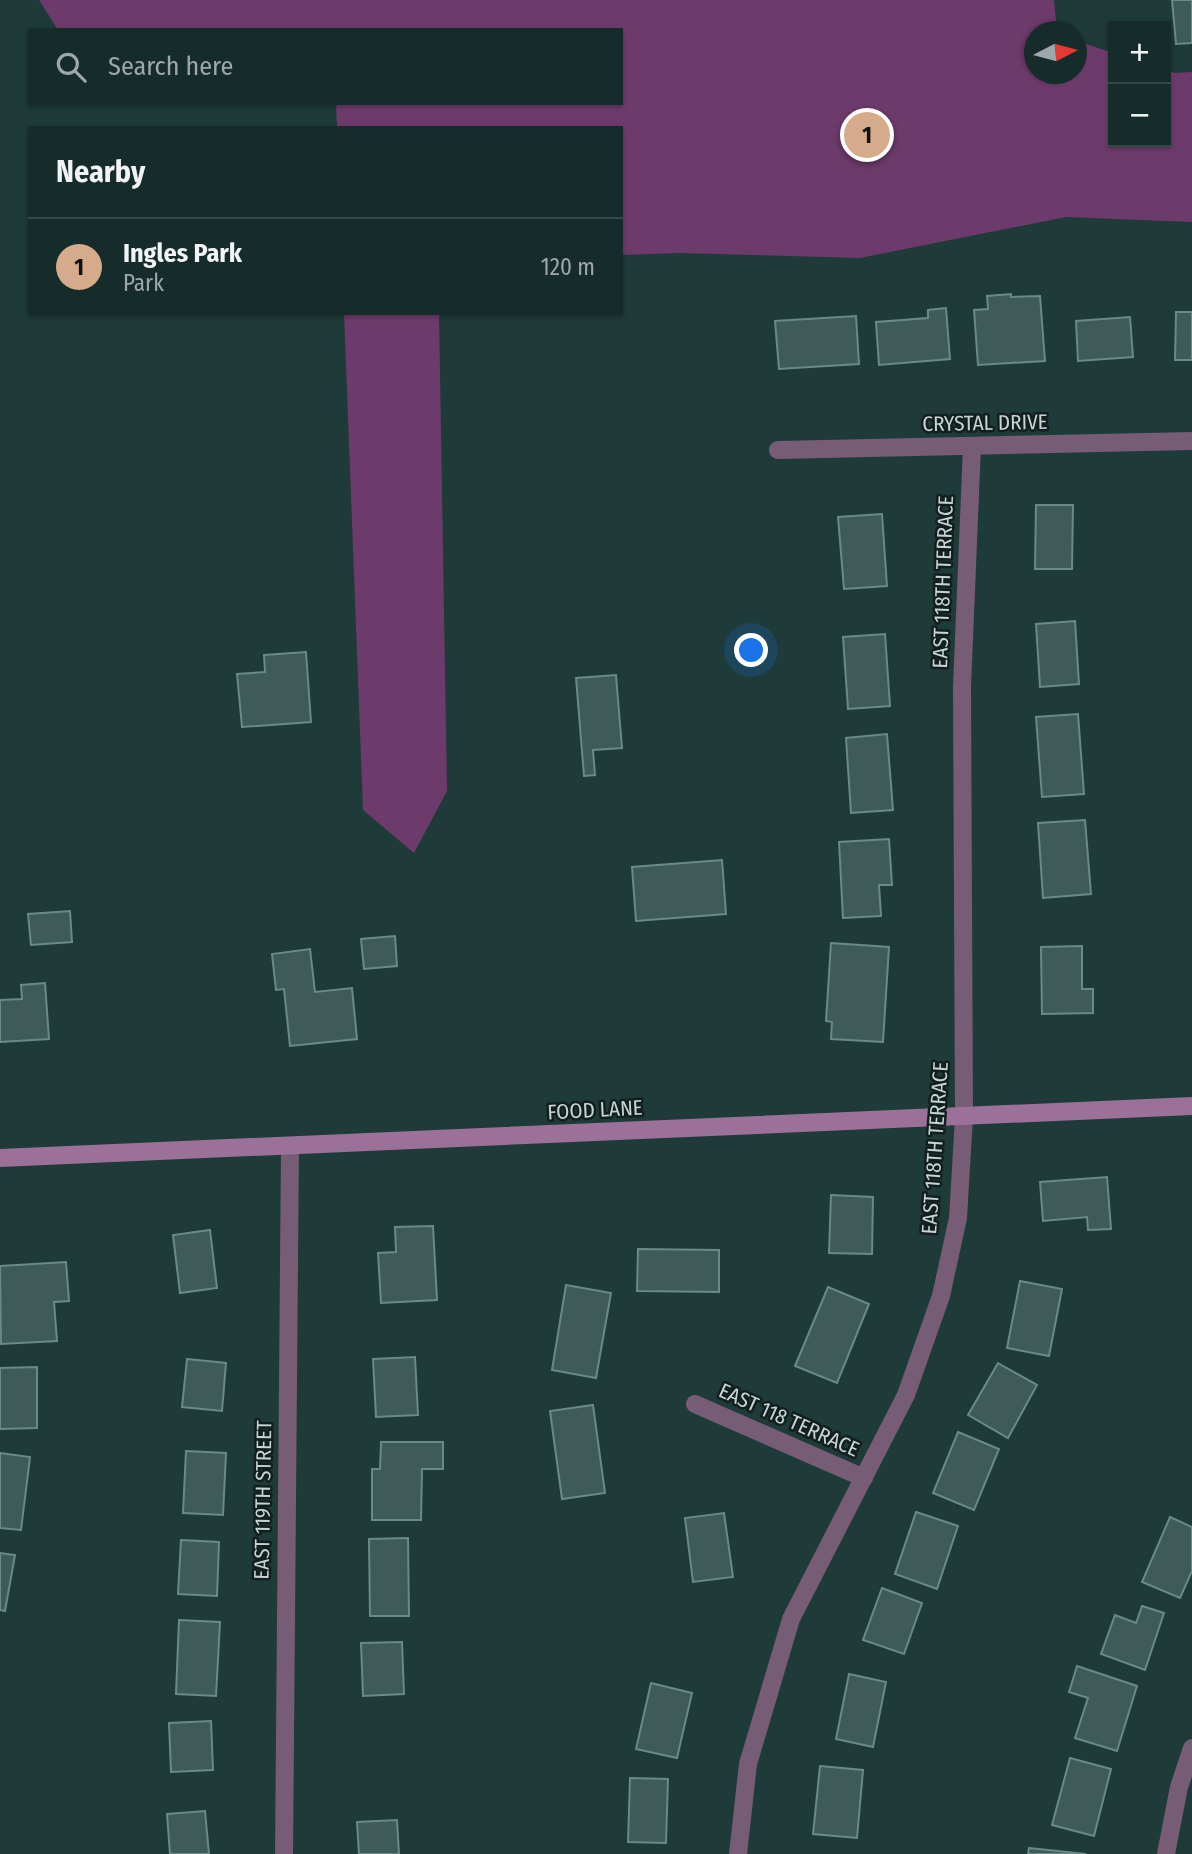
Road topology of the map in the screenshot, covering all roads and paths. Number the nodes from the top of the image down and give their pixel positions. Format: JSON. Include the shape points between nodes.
{"nodes":[{"id":1,"x":1192,"y":441,"type":"edge"},
{"id":2,"x":972,"y":446,"type":"junction"},
{"id":3,"x":778,"y":450,"type":"dead end"},
{"id":4,"x":1192,"y":1106,"type":"edge"},
{"id":5,"x":964,"y":1117,"type":"junction"},
{"id":6,"x":290,"y":1146,"type":"junction"},
{"id":7,"x":0,"y":1157,"type":"edge"},
{"id":8,"x":695,"y":1404,"type":"dead end"},
{"id":9,"x":864,"y":1478,"type":"junction"},
{"id":10,"x":1192,"y":1748,"type":"edge"},
{"id":11,"x":284,"y":1854,"type":"edge"},
{"id":12,"x":738,"y":1854,"type":"edge"},
{"id":13,"x":1166,"y":1854,"type":"edge"}],
"edges":[{"from":1,"to":2,"type":"street","name":"CRYSTAL DRIVE"},
{"from":2,"to":3,"type":"street","name":"CRYSTAL DRIVE"},
{"from":2,"to":5,"type":"street","name":"EAST 118TH TERRACE","via":[[962,687]]},
{"from":4,"to":5,"type":"street","name":"FOOD LANE"},
{"from":5,"to":6,"type":"street","name":"FOOD LANE"},
{"from":5,"to":9,"type":"street","name":"EAST 118TH TERRACE","via":[[958,1218],[941,1296],[906,1395]]},
{"from":6,"to":7,"type":"street","name":"FOOD LANE"},
{"from":6,"to":11,"type":"street","name":"EAST 119TH STREET"},
{"from":8,"to":9,"type":"street","name":"EAST 118 TERRACE"},
{"from":9,"to":12,"type":"street","name":"EAST 118TH TERRACE","via":[[791,1619],[748,1764]]},
{"from":10,"to":13,"type":"street"}]}
